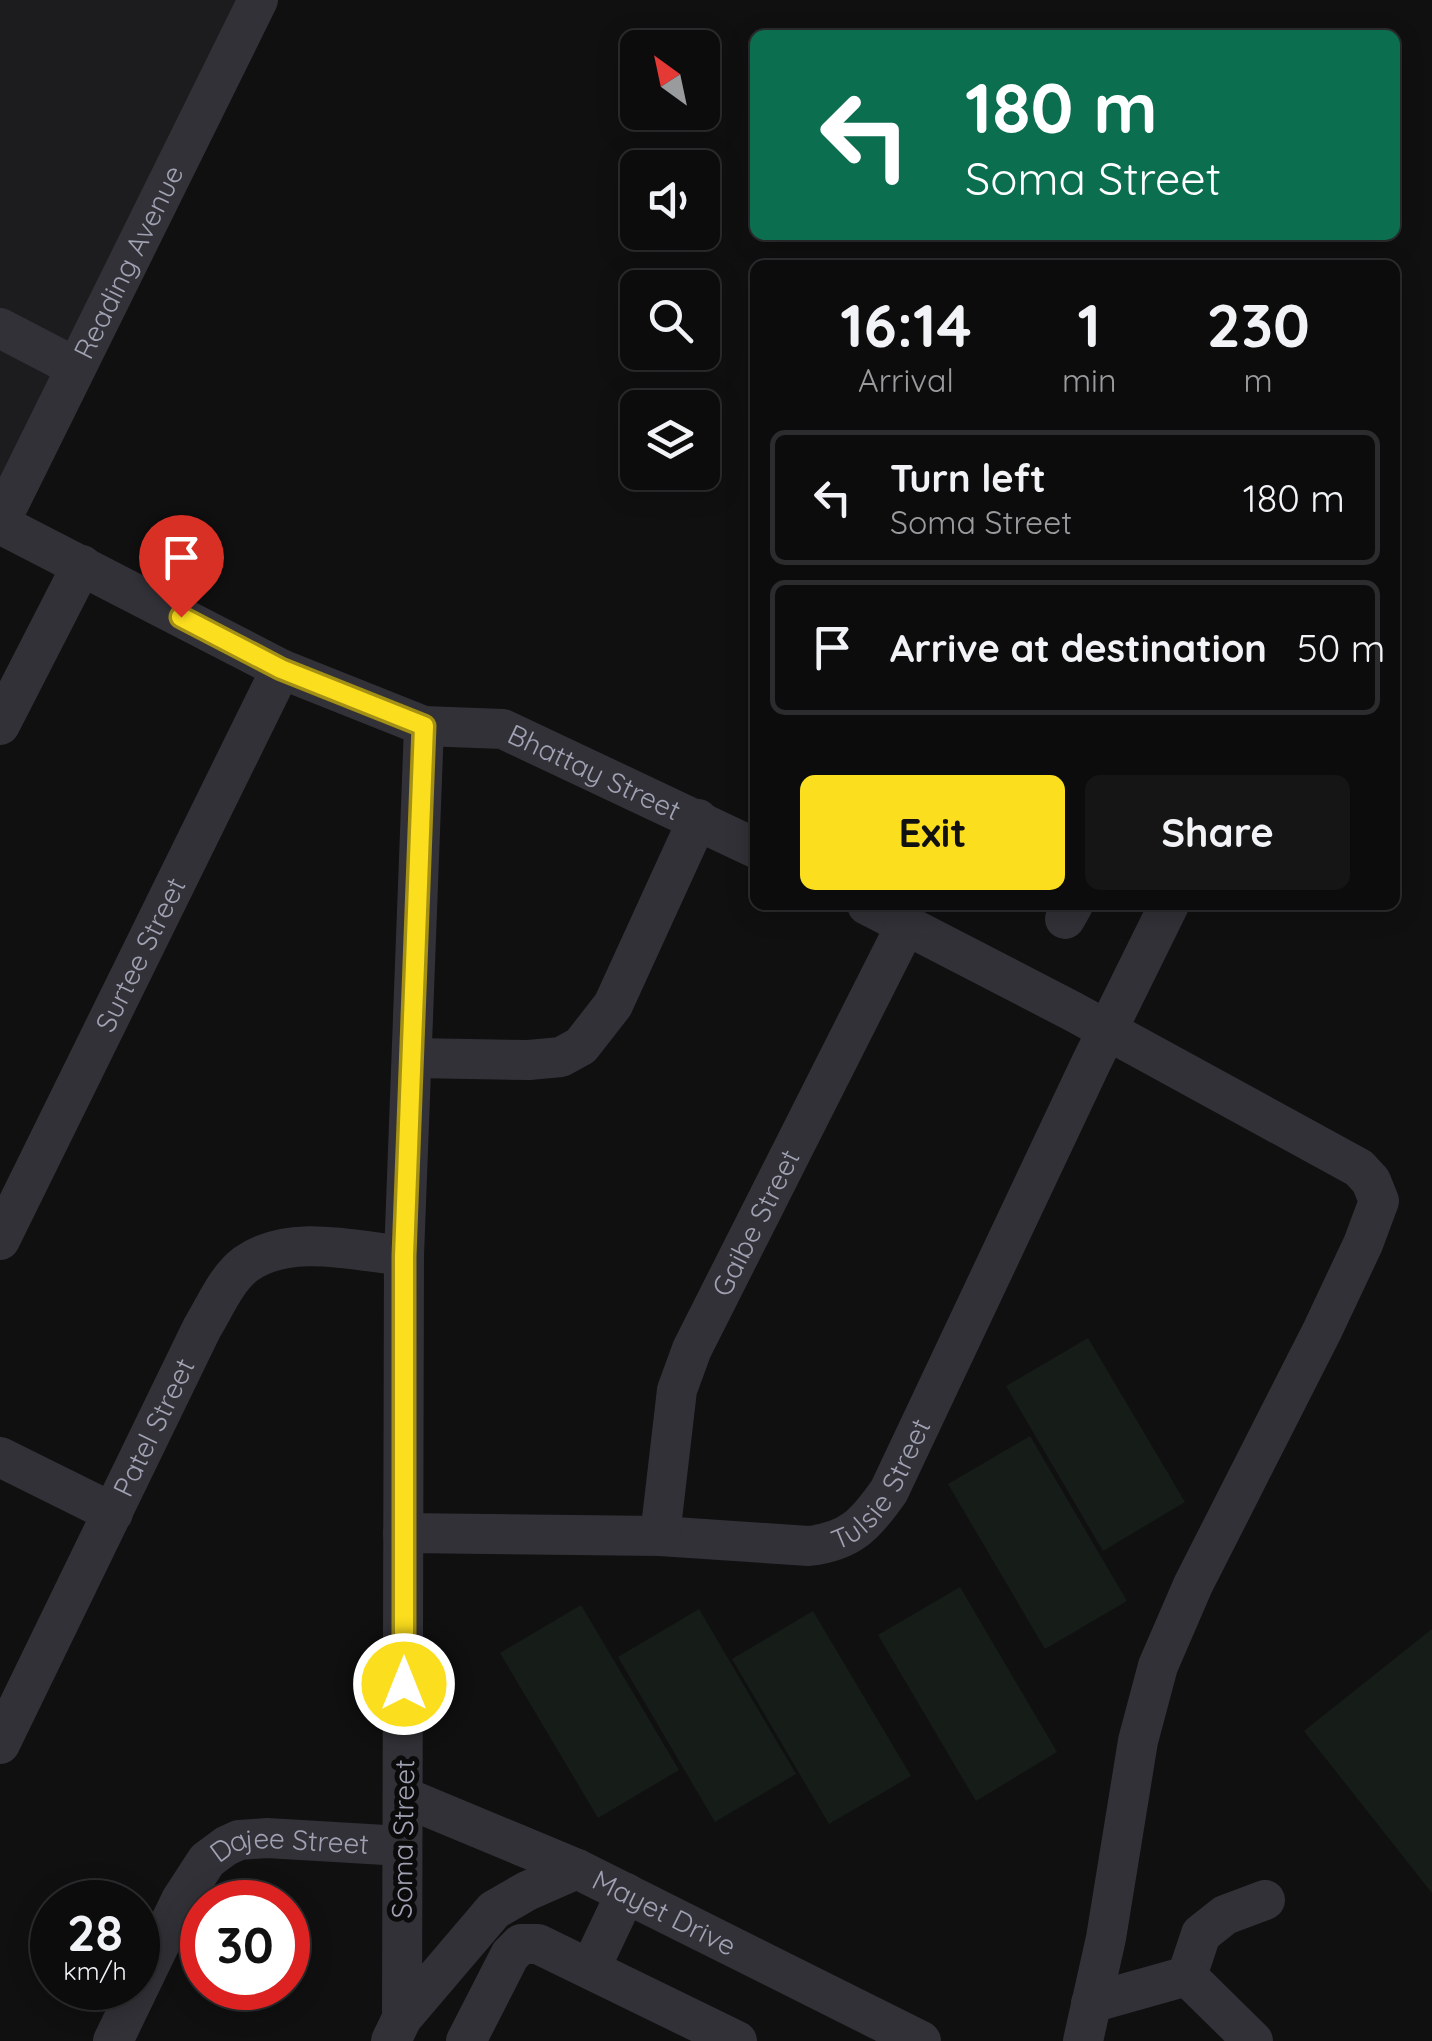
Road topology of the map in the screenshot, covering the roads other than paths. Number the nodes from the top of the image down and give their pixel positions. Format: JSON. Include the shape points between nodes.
{"nodes":[{"id":1,"x":258,"y":0,"type":"edge"},
{"id":2,"x":0,"y":328,"type":"edge"},
{"id":3,"x":75,"y":367,"type":"junction"},
{"id":4,"x":0,"y":524,"type":"edge"},
{"id":5,"x":82,"y":565,"type":"junction"},
{"id":6,"x":281,"y":669,"type":"junction"},
{"id":7,"x":0,"y":726,"type":"edge"},
{"id":8,"x":424,"y":726,"type":"junction"},
{"id":9,"x":698,"y":820,"type":"junction"},
{"id":10,"x":750,"y":846,"type":"edge"},
{"id":11,"x":876,"y":910,"type":"edge"},
{"id":12,"x":1167,"y":910,"type":"edge"},
{"id":13,"x":906,"y":925,"type":"junction"},
{"id":14,"x":1106,"y":1032,"type":"junction"},
{"id":15,"x":413,"y":1058,"type":"junction"},
{"id":16,"x":0,"y":1240,"type":"edge"},
{"id":17,"x":404,"y":1256,"type":"junction"},
{"id":18,"x":0,"y":1458,"type":"edge"},
{"id":19,"x":113,"y":1513,"type":"junction"},
{"id":20,"x":404,"y":1533,"type":"junction"},
{"id":21,"x":660,"y":1536,"type":"junction"},
{"id":22,"x":0,"y":1744,"type":"edge"},
{"id":23,"x":404,"y":1797,"type":"junction"},
{"id":24,"x":402,"y":1846,"type":"junction"},
{"id":25,"x":578,"y":1869,"type":"junction"},
{"id":26,"x":626,"y":1893,"type":"junction"},
{"id":27,"x":1265,"y":1900,"type":"dead end"},
{"id":28,"x":590,"y":1969,"type":"junction"},
{"id":29,"x":1187,"y":1976,"type":"junction"},
{"id":30,"x":1087,"y":2022,"type":"edge"},
{"id":31,"x":397,"y":2029,"type":"edge"},
{"id":32,"x":112,"y":2041,"type":"edge"},
{"id":33,"x":466,"y":2041,"type":"edge"},
{"id":34,"x":737,"y":2041,"type":"edge"},
{"id":35,"x":921,"y":2041,"type":"edge"},
{"id":36,"x":1253,"y":2041,"type":"edge"}],
"edges":[{"from":1,"to":3,"type":"street","name":"Reading Avenue"},
{"from":2,"to":3,"type":"street"},
{"from":3,"to":4,"type":"street","name":"Reading Avenue"},
{"from":4,"to":5,"type":"street"},
{"from":5,"to":6,"type":"street"},
{"from":5,"to":7,"type":"street"},
{"from":6,"to":8,"type":"street"},
{"from":6,"to":16,"type":"street","name":"Surtee Street"},
{"from":8,"to":9,"type":"street","name":"Bhattay Street","via":[[503,729]]},
{"from":8,"to":15,"type":"street","name":"Soma Street"},
{"from":9,"to":10,"type":"street","name":"Bhattay Street"},
{"from":9,"to":15,"type":"street","via":[[613,1005],[581,1046],[561,1057],[528,1060]]},
{"from":11,"to":13,"type":"street"},
{"from":12,"to":14,"type":"street","name":"Tulsie Street"},
{"from":13,"to":14,"type":"street"},
{"from":13,"to":21,"type":"street","name":"Gaibe Street","via":[[692,1349],[677,1390]]},
{"from":14,"to":21,"type":"street","name":"Tulsie Street","via":[[873,1515],[830,1544]]},
{"from":14,"to":30,"type":"street","via":[[1360,1168],[1380,1204],[1158,1666]]},
{"from":15,"to":17,"type":"street","name":"Soma Street"},
{"from":17,"to":19,"type":"street","name":"Patel Street","via":[[290,1247],[244,1266],[202,1328]]},
{"from":17,"to":20,"type":"street","name":"Soma Street"},
{"from":18,"to":19,"type":"street"},
{"from":19,"to":22,"type":"street","name":"Patel Street"},
{"from":20,"to":21,"type":"street","name":"Tulsie Street"},
{"from":20,"to":23,"type":"street","name":"Soma Street"},
{"from":23,"to":24,"type":"street","name":"Soma Street"},
{"from":23,"to":25,"type":"street","name":"Mayet Drive"},
{"from":24,"to":31,"type":"street","name":"Soma Street"},
{"from":24,"to":32,"type":"street","name":"Dajee Street","via":[[267,1838],[226,1846],[206,1860],[181,1900]]},
{"from":25,"to":26,"type":"street","name":"Mayet Drive"},
{"from":25,"to":31,"type":"street","via":[[494,1910]]},
{"from":26,"to":28,"type":"street"},
{"from":26,"to":35,"type":"street","name":"Mayet Drive"},
{"from":27,"to":29,"type":"street","via":[[1225,1914],[1201,1934]]},
{"from":28,"to":33,"type":"street","via":[[538,1944],[521,1944]]},
{"from":28,"to":34,"type":"street"},
{"from":29,"to":30,"type":"street"},
{"from":29,"to":36,"type":"street"}]}
